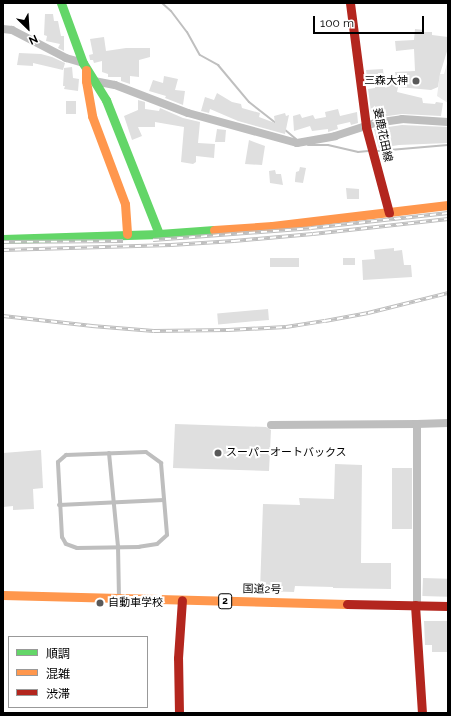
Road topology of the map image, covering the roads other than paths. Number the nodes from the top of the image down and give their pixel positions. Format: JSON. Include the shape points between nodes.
{"nodes":[{"id":1,"x":61,"y":3,"type":"edge"},
{"id":2,"x":350,"y":3,"type":"edge"},
{"id":3,"x":3,"y":29,"type":"edge"},
{"id":4,"x":84,"y":66,"type":"junction"},
{"id":5,"x":94,"y":81,"type":"junction"},
{"id":6,"x":448,"y":122,"type":"edge"},
{"id":7,"x":366,"y":127,"type":"junction"},
{"id":8,"x":128,"y":184,"type":"junction"},
{"id":9,"x":448,"y":205,"type":"edge"},
{"id":10,"x":389,"y":213,"type":"junction"},
{"id":11,"x":127,"y":234,"type":"junction"},
{"id":12,"x":159,"y":234,"type":"junction"},
{"id":13,"x":3,"y":238,"type":"edge"},
{"id":14,"x":448,"y":423,"type":"edge"},
{"id":15,"x":417,"y":424,"type":"junction"},
{"id":16,"x":271,"y":425,"type":"dead end"},
{"id":17,"x":109,"y":453,"type":"junction"},
{"id":18,"x":164,"y":500,"type":"junction"},
{"id":19,"x":114,"y":503,"type":"junction"},
{"id":20,"x":59,"y":505,"type":"junction"},
{"id":21,"x":118,"y":546,"type":"junction"},
{"id":22,"x":3,"y":596,"type":"edge"},
{"id":23,"x":119,"y":598,"type":"junction"},
{"id":24,"x":182,"y":600,"type":"junction"},
{"id":25,"x":416,"y":605,"type":"junction"},
{"id":26,"x":448,"y":606,"type":"edge"},
{"id":27,"x":179,"y":713,"type":"edge"},
{"id":28,"x":422,"y":713,"type":"edge"}],
"edges":[{"from":1,"to":4,"type":"main road"},
{"from":2,"to":7,"type":"main road","name":"妻鹿花田線"},
{"from":3,"to":4,"type":"street","via":[[12,30]]},
{"from":4,"to":5,"type":"main road"},
{"from":4,"to":8,"type":"main road","via":[[92,116]]},
{"from":5,"to":7,"type":"street","via":[[115,85],[188,113],[298,143]]},
{"from":5,"to":8,"type":"main road","via":[[106,100]]},
{"from":6,"to":7,"type":"street","via":[[402,119]]},
{"from":7,"to":10,"type":"main road","name":"妻鹿花田線"},
{"from":8,"to":11,"type":"main road","via":[[125,204]]},
{"from":8,"to":12,"type":"main road"},
{"from":9,"to":10,"type":"main road"},
{"from":10,"to":12,"type":"main road","via":[[272,226]]},
{"from":11,"to":12,"type":"main road"},
{"from":11,"to":13,"type":"main road"},
{"from":14,"to":15,"type":"street"},
{"from":15,"to":16,"type":"street"},
{"from":15,"to":25,"type":"street"},
{"from":17,"to":18,"type":"lane","via":[[146,452],[161,463]]},
{"from":17,"to":19,"type":"lane"},
{"from":17,"to":20,"type":"lane","via":[[66,455],[58,462]]},
{"from":18,"to":19,"type":"lane"},
{"from":18,"to":21,"type":"lane","via":[[167,535],[157,544],[139,547]]},
{"from":19,"to":20,"type":"lane"},
{"from":19,"to":21,"type":"lane"},
{"from":20,"to":21,"type":"lane","via":[[62,537],[66,544],[78,548]]},
{"from":21,"to":23,"type":"lane"},
{"from":22,"to":23,"type":"main road","name":"国道2号","number":"2"},
{"from":23,"to":24,"type":"main road","name":"国道2号","number":"2"},
{"from":24,"to":25,"type":"main road","name":"国道2号","number":"2"},
{"from":24,"to":27,"type":"main road","via":[[178,658]]},
{"from":25,"to":26,"type":"main road","name":"国道2号","number":"2"},
{"from":25,"to":28,"type":"main road"}]}
